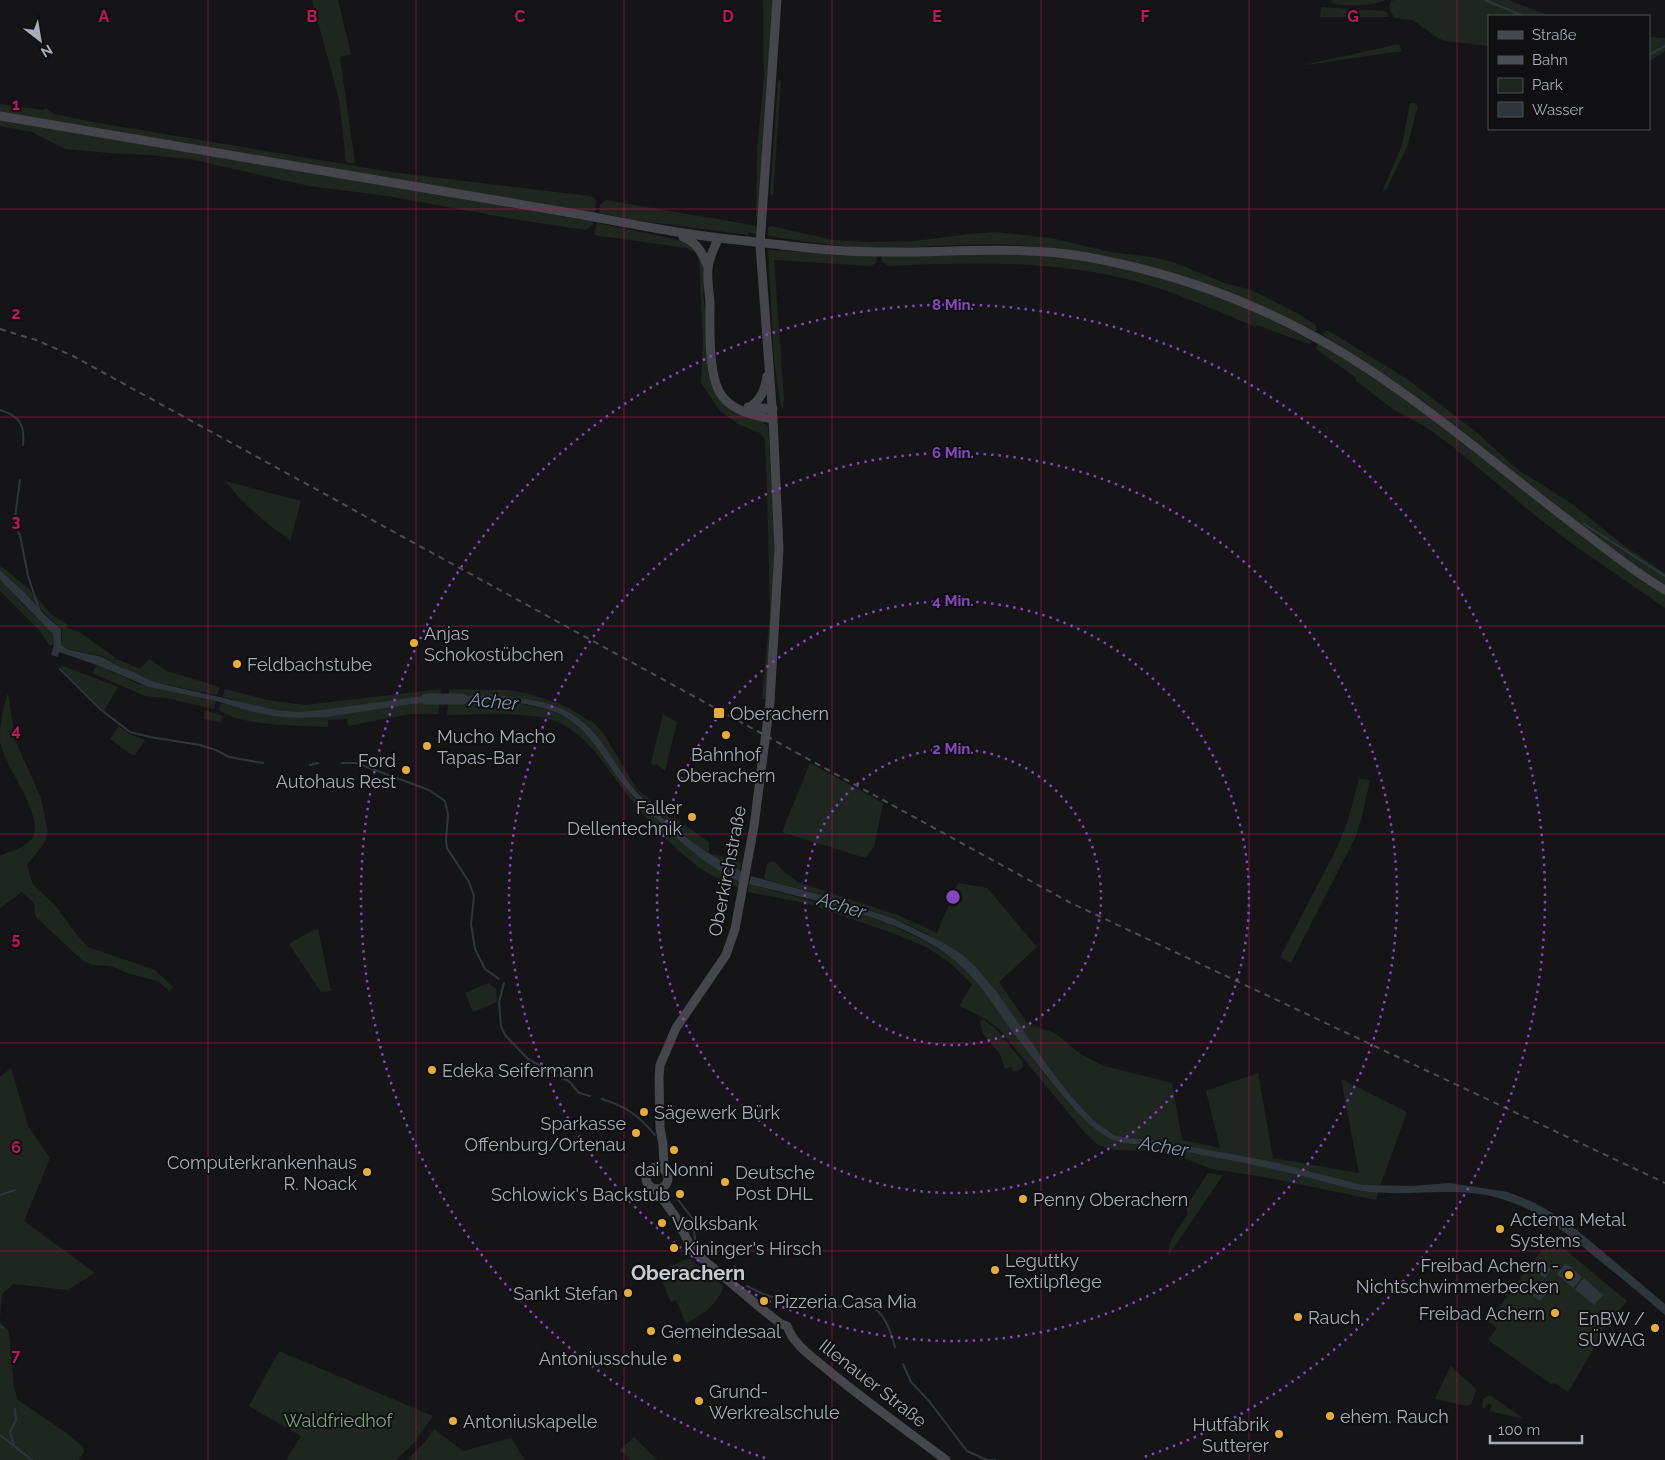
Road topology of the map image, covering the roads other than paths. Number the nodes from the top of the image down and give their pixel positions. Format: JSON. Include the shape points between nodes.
{"nodes":[{"id":1,"x":777,"y":0,"type":"edge"},
{"id":2,"x":0,"y":116,"type":"edge"},
{"id":3,"x":665,"y":231,"type":"junction"},
{"id":4,"x":713,"y":238,"type":"junction"},
{"id":5,"x":703,"y":253,"type":"junction"},
{"id":6,"x":708,"y":268,"type":"junction"},
{"id":7,"x":770,"y":363,"type":"junction"},
{"id":8,"x":750,"y":407,"type":"junction"},
{"id":9,"x":738,"y":409,"type":"junction"},
{"id":10,"x":772,"y":409,"type":"junction"},
{"id":11,"x":773,"y":419,"type":"junction"},
{"id":12,"x":1665,"y":590,"type":"edge"},
{"id":13,"x":661,"y":1168,"type":"junction"},
{"id":14,"x":659,"y":1189,"type":"junction"},
{"id":15,"x":946,"y":1460,"type":"edge"}],
"edges":[{"from":1,"to":7,"type":"main road","via":[[760,245]]},
{"from":2,"to":3,"type":"main road"},
{"from":3,"to":4,"type":"main road"},
{"from":3,"to":5,"type":"main road","via":[[686,238]]},
{"from":4,"to":5,"type":"main road"},
{"from":4,"to":6,"type":"main road"},
{"from":4,"to":12,"type":"main road","bridge":true,"via":[[833,251],[986,249],[1052,252],[1146,269],[1238,299],[1293,325],[1370,370]]},
{"from":5,"to":6,"type":"main road"},
{"from":6,"to":9,"type":"main road","via":[[713,370],[720,392]]},
{"from":7,"to":8,"type":"main road","via":[[765,389]]},
{"from":7,"to":10,"type":"main road","name":"Oberkirchstraße"},
{"from":8,"to":9,"type":"main road"},
{"from":8,"to":10,"type":"main road"},
{"from":9,"to":11,"type":"main road"},
{"from":10,"to":11,"type":"main road","name":"Oberkirchstraße"},
{"from":11,"to":13,"type":"main road","name":"Oberkirchstraße","via":[[779,549],[773,665],[746,873],[726,955],[676,1028],[660,1066]]},
{"from":13,"to":14,"type":"main road","via":[[668,1178]]},
{"from":13,"to":14,"type":"main road","via":[[650,1169],[645,1177],[647,1184]]},
{"from":14,"to":15,"type":"main road","name":"Illenauer Straße","via":[[694,1251],[787,1326],[806,1352]]}]}
